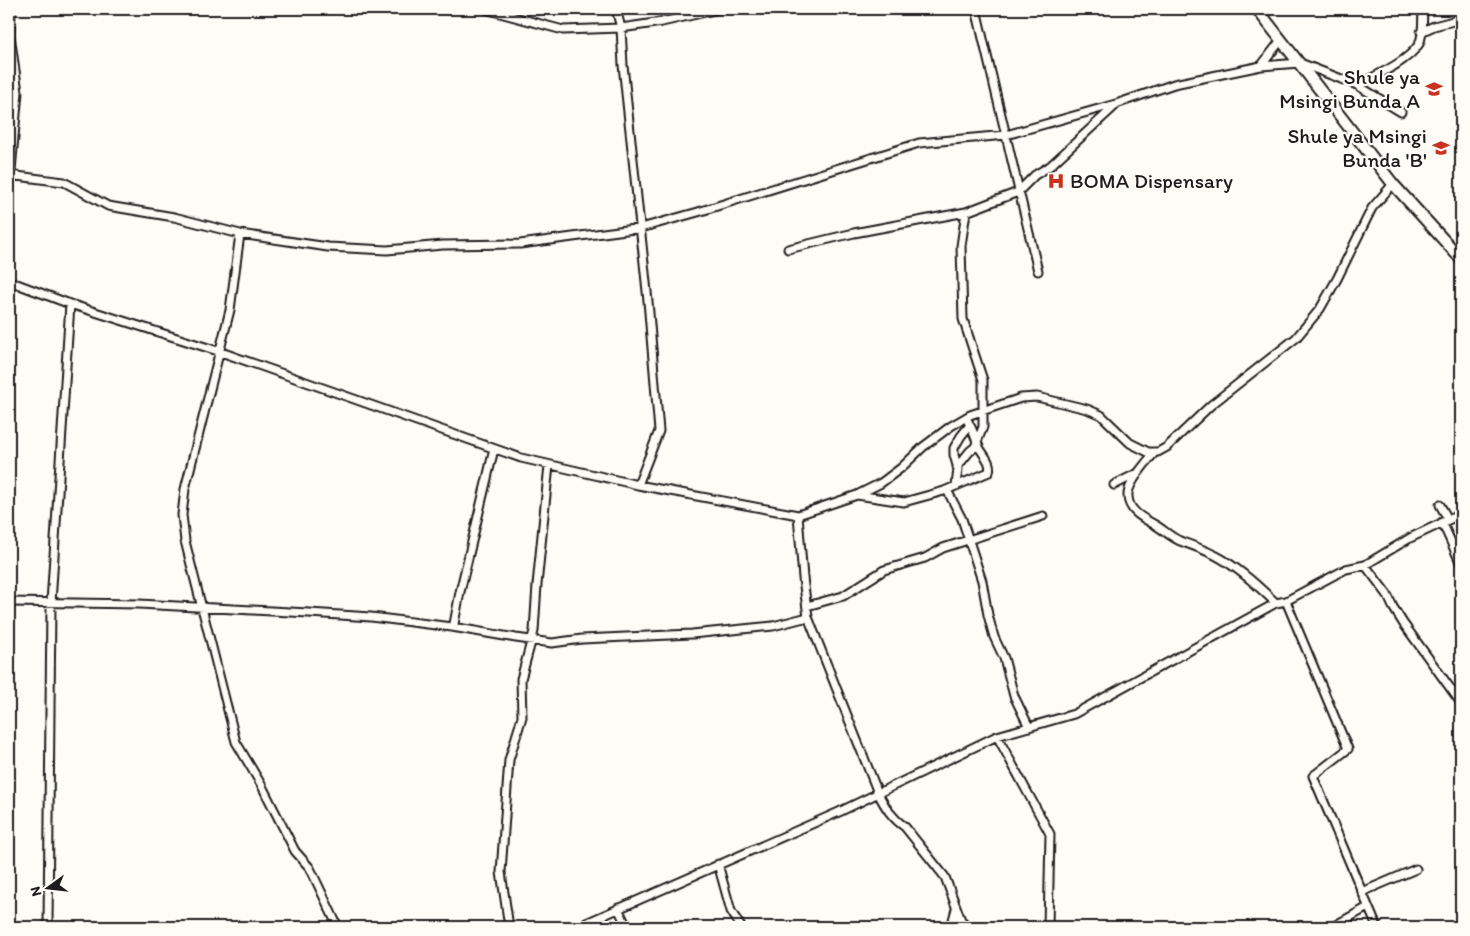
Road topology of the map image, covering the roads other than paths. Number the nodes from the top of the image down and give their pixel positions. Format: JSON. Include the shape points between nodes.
{"nodes":[{"id":1,"x":11,"y":9,"type":"edge"},
{"id":2,"x":485,"y":9,"type":"edge"},
{"id":3,"x":616,"y":9,"type":"edge"},
{"id":4,"x":678,"y":9,"type":"edge"},
{"id":5,"x":719,"y":9,"type":"edge"},
{"id":6,"x":976,"y":9,"type":"edge"},
{"id":7,"x":1257,"y":9,"type":"edge"},
{"id":8,"x":1423,"y":9,"type":"edge"},
{"id":9,"x":680,"y":18,"type":"junction"},
{"id":10,"x":1461,"y":18,"type":"edge"},
{"id":11,"x":621,"y":28,"type":"junction"},
{"id":12,"x":1421,"y":32,"type":"junction"},
{"id":13,"x":1281,"y":40,"type":"junction"},
{"id":14,"x":1300,"y":63,"type":"junction"},
{"id":15,"x":1260,"y":66,"type":"junction"},
{"id":16,"x":1357,"y":85,"type":"junction"},
{"id":17,"x":1116,"y":104,"type":"junction"},
{"id":18,"x":1401,"y":112,"type":"dead end"},
{"id":19,"x":1006,"y":135,"type":"junction"},
{"id":20,"x":10,"y":175,"type":"edge"},
{"id":21,"x":1393,"y":184,"type":"junction"},
{"id":22,"x":1018,"y":192,"type":"junction"},
{"id":23,"x":9,"y":193,"type":"edge"},
{"id":24,"x":966,"y":212,"type":"junction"},
{"id":25,"x":641,"y":228,"type":"junction"},
{"id":26,"x":240,"y":234,"type":"junction"},
{"id":27,"x":788,"y":249,"type":"dead end"},
{"id":28,"x":1461,"y":259,"type":"edge"},
{"id":29,"x":1038,"y":271,"type":"dead end"},
{"id":30,"x":9,"y":281,"type":"edge"},
{"id":31,"x":70,"y":304,"type":"junction"},
{"id":32,"x":221,"y":352,"type":"junction"},
{"id":33,"x":982,"y":411,"type":"junction"},
{"id":34,"x":968,"y":421,"type":"junction"},
{"id":35,"x":977,"y":441,"type":"junction"},
{"id":36,"x":494,"y":449,"type":"junction"},
{"id":37,"x":1155,"y":452,"type":"junction"},
{"id":38,"x":549,"y":465,"type":"junction"},
{"id":39,"x":957,"y":467,"type":"junction"},
{"id":40,"x":1139,"y":473,"type":"junction"},
{"id":41,"x":638,"y":485,"type":"junction"},
{"id":42,"x":1114,"y":485,"type":"dead end"},
{"id":43,"x":956,"y":486,"type":"junction"},
{"id":44,"x":947,"y":490,"type":"junction"},
{"id":45,"x":857,"y":495,"type":"junction"},
{"id":46,"x":1440,"y":505,"type":"dead end"},
{"id":47,"x":1461,"y":514,"type":"edge"},
{"id":48,"x":798,"y":515,"type":"junction"},
{"id":49,"x":1043,"y":516,"type":"dead end"},
{"id":50,"x":1445,"y":520,"type":"junction"},
{"id":51,"x":969,"y":540,"type":"junction"},
{"id":52,"x":1461,"y":564,"type":"edge"},
{"id":53,"x":1365,"y":565,"type":"junction"},
{"id":54,"x":1286,"y":601,"type":"junction"},
{"id":55,"x":9,"y":602,"type":"edge"},
{"id":56,"x":1276,"y":602,"type":"junction"},
{"id":57,"x":52,"y":603,"type":"junction"},
{"id":58,"x":807,"y":606,"type":"junction"},
{"id":59,"x":202,"y":608,"type":"junction"},
{"id":60,"x":808,"y":617,"type":"junction"},
{"id":61,"x":452,"y":626,"type":"junction"},
{"id":62,"x":532,"y":640,"type":"junction"},
{"id":63,"x":1461,"y":703,"type":"edge"},
{"id":64,"x":1029,"y":727,"type":"junction"},
{"id":65,"x":997,"y":736,"type":"junction"},
{"id":66,"x":878,"y":793,"type":"junction"},
{"id":67,"x":718,"y":864,"type":"junction"},
{"id":68,"x":1416,"y":869,"type":"dead end"},
{"id":69,"x":1362,"y":892,"type":"junction"},
{"id":70,"x":1368,"y":907,"type":"junction"},
{"id":71,"x":618,"y":908,"type":"junction"},
{"id":72,"x":956,"y":909,"type":"junction"},
{"id":73,"x":48,"y":927,"type":"edge"},
{"id":74,"x":338,"y":927,"type":"edge"},
{"id":75,"x":509,"y":927,"type":"edge"},
{"id":76,"x":577,"y":927,"type":"edge"},
{"id":77,"x":627,"y":927,"type":"edge"},
{"id":78,"x":741,"y":927,"type":"edge"},
{"id":79,"x":951,"y":927,"type":"edge"},
{"id":80,"x":968,"y":927,"type":"edge"},
{"id":81,"x":1048,"y":927,"type":"edge"},
{"id":82,"x":1332,"y":927,"type":"edge"},
{"id":83,"x":1377,"y":927,"type":"edge"}],
"edges":[{"from":1,"to":20,"type":"street","via":[[10,36],[18,92]]},
{"from":2,"to":11,"type":"street","via":[[563,30]]},
{"from":3,"to":11,"type":"street"},
{"from":4,"to":9,"type":"street"},
{"from":5,"to":9,"type":"street"},
{"from":6,"to":19,"type":"street"},
{"from":7,"to":13,"type":"main road"},
{"from":8,"to":12,"type":"street"},
{"from":9,"to":11,"type":"street"},
{"from":10,"to":12,"type":"street"},
{"from":11,"to":25,"type":"street"},
{"from":12,"to":16,"type":"street","via":[[1420,42],[1413,52]]},
{"from":13,"to":14,"type":"main road"},
{"from":13,"to":15,"type":"street"},
{"from":14,"to":15,"type":"street"},
{"from":14,"to":16,"type":"street"},
{"from":14,"to":21,"type":"main road"},
{"from":15,"to":17,"type":"street","via":[[1174,84]]},
{"from":16,"to":18,"type":"street"},
{"from":17,"to":19,"type":"street"},
{"from":17,"to":22,"type":"street"},
{"from":19,"to":22,"type":"street"},
{"from":19,"to":25,"type":"street","via":[[919,143]]},
{"from":20,"to":23,"type":"street"},
{"from":20,"to":26,"type":"street","via":[[64,182],[108,206],[174,217]]},
{"from":21,"to":28,"type":"main road"},
{"from":21,"to":37,"type":"street","via":[[1372,208],[1320,309],[1296,338],[1211,405],[1167,447]]},
{"from":22,"to":24,"type":"street"},
{"from":22,"to":29,"type":"street"},
{"from":24,"to":27,"type":"street"},
{"from":24,"to":33,"type":"street","via":[[961,246],[963,319],[983,380]]},
{"from":25,"to":26,"type":"street","via":[[520,244],[387,250],[328,247]]},
{"from":25,"to":41,"type":"street","via":[[659,431]]},
{"from":26,"to":32,"type":"street"},
{"from":30,"to":31,"type":"street"},
{"from":31,"to":32,"type":"street"},
{"from":31,"to":57,"type":"street"},
{"from":32,"to":36,"type":"street"},
{"from":32,"to":59,"type":"street","via":[[188,479],[182,515],[185,541]]},
{"from":33,"to":34,"type":"street"},
{"from":33,"to":35,"type":"street","via":[[984,427]]},
{"from":33,"to":37,"type":"street","via":[[1021,398],[1058,401],[1100,415],[1130,443]]},
{"from":34,"to":35,"type":"street"},
{"from":34,"to":39,"type":"street","via":[[954,448]]},
{"from":34,"to":45,"type":"street","via":[[951,426],[881,483]]},
{"from":35,"to":39,"type":"street"},
{"from":35,"to":43,"type":"street","via":[[988,462],[989,472]]},
{"from":36,"to":38,"type":"street"},
{"from":36,"to":61,"type":"street"},
{"from":37,"to":40,"type":"street"},
{"from":38,"to":41,"type":"street"},
{"from":38,"to":62,"type":"street"},
{"from":39,"to":43,"type":"street"},
{"from":40,"to":42,"type":"street"},
{"from":40,"to":56,"type":"street","via":[[1128,495],[1139,517],[1178,540],[1221,558]]},
{"from":41,"to":48,"type":"street"},
{"from":43,"to":44,"type":"street"},
{"from":44,"to":45,"type":"street","via":[[904,502]]},
{"from":44,"to":51,"type":"street"},
{"from":45,"to":48,"type":"street"},
{"from":46,"to":50,"type":"street"},
{"from":47,"to":50,"type":"street"},
{"from":48,"to":58,"type":"street"},
{"from":49,"to":51,"type":"street"},
{"from":50,"to":52,"type":"street"},
{"from":50,"to":53,"type":"street"},
{"from":51,"to":58,"type":"street","via":[[884,570],[843,596]]},
{"from":51,"to":64,"type":"street","via":[[982,580],[994,637],[1004,658],[1014,696]]},
{"from":53,"to":54,"type":"street","via":[[1346,569]]},
{"from":53,"to":63,"type":"street"},
{"from":54,"to":56,"type":"street"},
{"from":54,"to":69,"type":"street","via":[[1348,748],[1313,776]]},
{"from":55,"to":57,"type":"street"},
{"from":56,"to":64,"type":"street","via":[[1074,714]]},
{"from":57,"to":59,"type":"street"},
{"from":57,"to":73,"type":"street"},
{"from":58,"to":60,"type":"street"},
{"from":59,"to":61,"type":"street","via":[[371,617]]},
{"from":59,"to":74,"type":"street","via":[[236,742],[295,851],[310,868]]},
{"from":60,"to":62,"type":"street","via":[[773,626],[692,634],[552,643]]},
{"from":60,"to":66,"type":"street"},
{"from":61,"to":62,"type":"street"},
{"from":62,"to":75,"type":"street","via":[[521,679],[522,717],[509,760],[501,872]]},
{"from":64,"to":65,"type":"street"},
{"from":65,"to":66,"type":"street"},
{"from":65,"to":81,"type":"street","via":[[1050,834]]},
{"from":66,"to":67,"type":"street"},
{"from":66,"to":72,"type":"street","via":[[887,811],[905,827],[945,878]]},
{"from":67,"to":71,"type":"street"},
{"from":67,"to":78,"type":"street","via":[[731,911]]},
{"from":68,"to":69,"type":"street"},
{"from":69,"to":70,"type":"street"},
{"from":70,"to":82,"type":"street"},
{"from":70,"to":83,"type":"street"},
{"from":71,"to":76,"type":"street"},
{"from":71,"to":77,"type":"street"},
{"from":72,"to":79,"type":"street"},
{"from":72,"to":80,"type":"street"}]}
